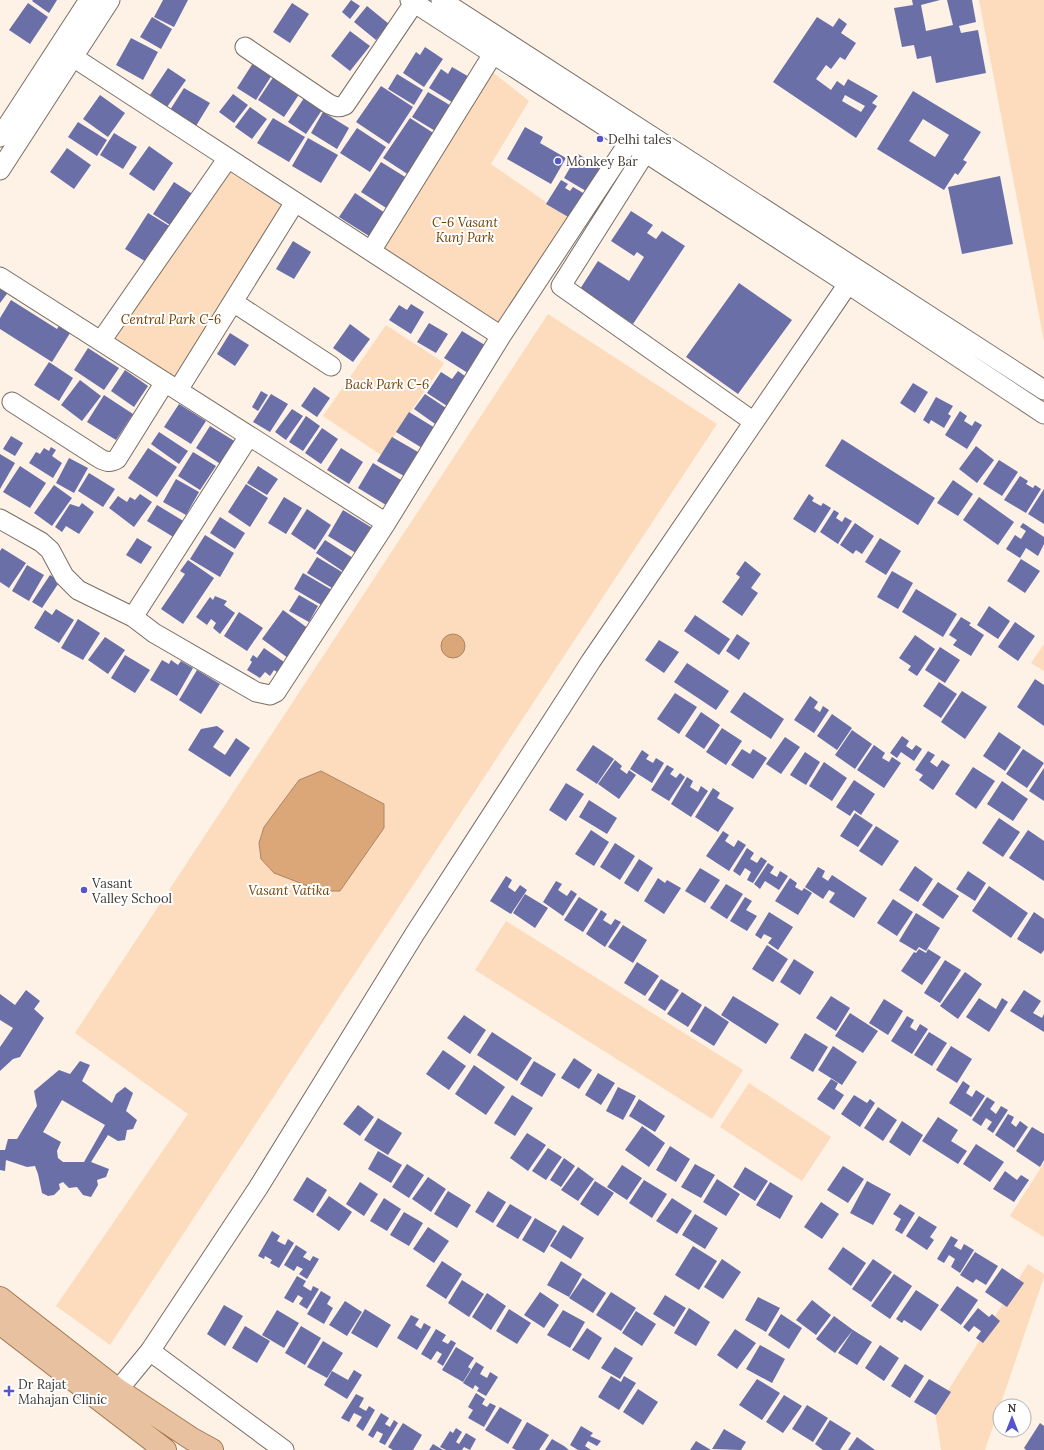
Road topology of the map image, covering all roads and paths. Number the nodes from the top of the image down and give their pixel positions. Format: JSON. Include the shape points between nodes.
{"nodes":[{"id":1,"x":89,"y":0,"type":"edge"},
{"id":2,"x":110,"y":0,"type":"edge"},
{"id":3,"x":441,"y":0,"type":"edge"},
{"id":4,"x":412,"y":1,"type":"edge"},
{"id":5,"x":245,"y":47,"type":"dead end"},
{"id":6,"x":493,"y":54,"type":"junction"},
{"id":7,"x":73,"y":57,"type":"junction"},
{"id":8,"x":0,"y":137,"type":"edge"},
{"id":9,"x":629,"y":142,"type":"junction"},
{"id":10,"x":645,"y":153,"type":"junction"},
{"id":11,"x":228,"y":158,"type":"junction"},
{"id":12,"x":0,"y":170,"type":"edge"},
{"id":13,"x":295,"y":202,"type":"junction"},
{"id":14,"x":371,"y":251,"type":"junction"},
{"id":15,"x":0,"y":277,"type":"edge"},
{"id":16,"x":848,"y":284,"type":"junction"},
{"id":17,"x":233,"y":302,"type":"junction"},
{"id":18,"x":501,"y":336,"type":"junction"},
{"id":19,"x":101,"y":341,"type":"junction"},
{"id":20,"x":331,"y":366,"type":"dead end"},
{"id":21,"x":172,"y":386,"type":"junction"},
{"id":22,"x":1044,"y":390,"type":"edge"},
{"id":23,"x":12,"y":402,"type":"dead end"},
{"id":24,"x":1044,"y":414,"type":"edge"},
{"id":25,"x":754,"y":422,"type":"junction"},
{"id":26,"x":249,"y":436,"type":"junction"},
{"id":27,"x":0,"y":519,"type":"edge"},
{"id":28,"x":386,"y":523,"type":"junction"},
{"id":29,"x":133,"y":617,"type":"junction"},
{"id":30,"x":0,"y":1298,"type":"edge"},
{"id":31,"x":0,"y":1323,"type":"edge"},
{"id":32,"x":150,"y":1351,"type":"junction"},
{"id":33,"x":118,"y":1390,"type":"junction"},
{"id":34,"x":146,"y":1435,"type":"junction"},
{"id":35,"x":165,"y":1450,"type":"edge"},
{"id":36,"x":184,"y":1450,"type":"edge"},
{"id":37,"x":212,"y":1450,"type":"edge"},
{"id":38,"x":284,"y":1450,"type":"edge"}],
"edges":[{"from":1,"to":8,"type":"street"},
{"from":2,"to":7,"type":"street"},
{"from":3,"to":22,"type":"street"},
{"from":4,"to":5,"type":"street","via":[[345,105],[341,107],[329,104]]},
{"from":4,"to":6,"type":"street"},
{"from":6,"to":9,"type":"street"},
{"from":6,"to":14,"type":"street"},
{"from":7,"to":11,"type":"street"},
{"from":7,"to":12,"type":"street"},
{"from":9,"to":10,"type":"street"},
{"from":9,"to":18,"type":"street"},
{"from":10,"to":16,"type":"street"},
{"from":10,"to":25,"type":"street","via":[[561,286]]},
{"from":11,"to":13,"type":"street"},
{"from":11,"to":19,"type":"street"},
{"from":13,"to":14,"type":"street"},
{"from":13,"to":17,"type":"street"},
{"from":14,"to":18,"type":"street"},
{"from":15,"to":19,"type":"street"},
{"from":16,"to":24,"type":"street"},
{"from":16,"to":25,"type":"street"},
{"from":17,"to":20,"type":"street"},
{"from":17,"to":21,"type":"street"},
{"from":18,"to":28,"type":"street"},
{"from":19,"to":21,"type":"street"},
{"from":21,"to":23,"type":"street","via":[[117,459],[112,462],[99,458]]},
{"from":21,"to":26,"type":"street"},
{"from":25,"to":32,"type":"street","via":[[502,796],[258,1188]]},
{"from":26,"to":28,"type":"street"},
{"from":26,"to":29,"type":"street"},
{"from":27,"to":29,"type":"street","via":[[45,546],[64,576],[78,590]]},
{"from":28,"to":29,"type":"street","via":[[281,687],[270,695],[256,692],[180,649]]},
{"from":30,"to":33,"type":"main road"},
{"from":31,"to":34,"type":"main road"},
{"from":32,"to":33,"type":"street"},
{"from":32,"to":38,"type":"street"},
{"from":33,"to":37,"type":"main road"},
{"from":34,"to":35,"type":"main road"},
{"from":34,"to":36,"type":"main road","via":[[174,1443]]}]}
